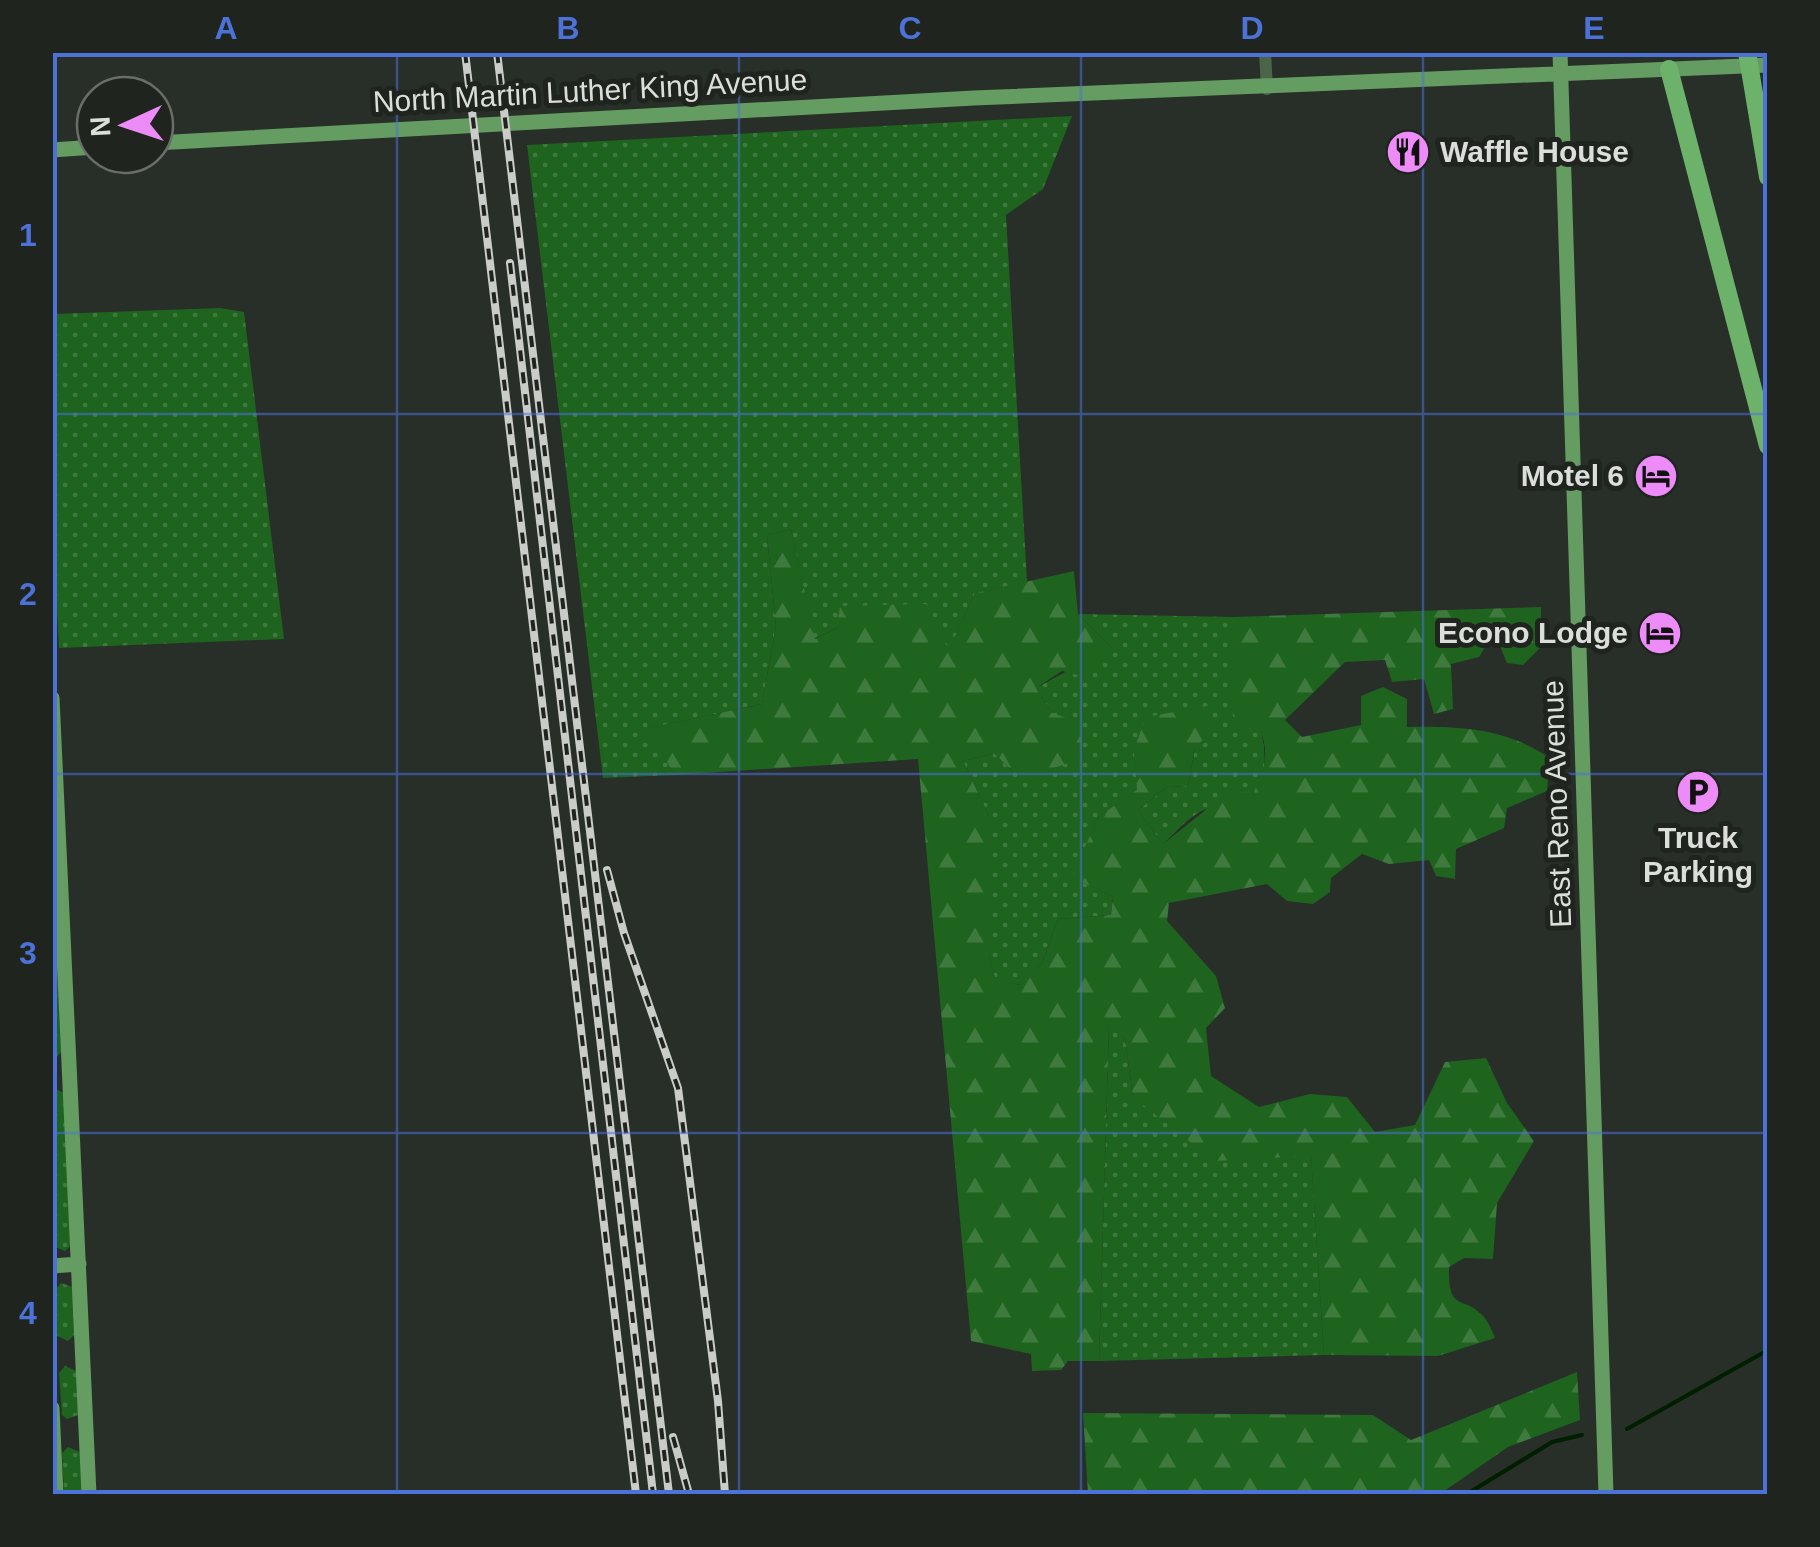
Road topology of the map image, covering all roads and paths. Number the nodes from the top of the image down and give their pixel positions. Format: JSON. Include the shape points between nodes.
{"nodes":[{"id":1,"x":1264,"y":52,"type":"edge"},
{"id":2,"x":1560,"y":52,"type":"edge"},
{"id":3,"x":1747,"y":52,"type":"edge"},
{"id":4,"x":1768,"y":65,"type":"edge"},
{"id":5,"x":1669,"y":69,"type":"junction"},
{"id":6,"x":1561,"y":75,"type":"junction"},
{"id":7,"x":1267,"y":89,"type":"junction"},
{"id":8,"x":175,"y":142,"type":"edge"},
{"id":9,"x":1768,"y":177,"type":"edge"},
{"id":10,"x":1768,"y":446,"type":"edge"},
{"id":11,"x":52,"y":698,"type":"edge"},
{"id":12,"x":61,"y":1071,"type":"edge"},
{"id":13,"x":79,"y":1264,"type":"junction"},
{"id":14,"x":52,"y":1266,"type":"edge"},
{"id":15,"x":52,"y":1408,"type":"edge"},
{"id":16,"x":56,"y":1494,"type":"edge"},
{"id":17,"x":89,"y":1494,"type":"edge"},
{"id":18,"x":1606,"y":1494,"type":"edge"}],
"edges":[{"from":1,"to":7,"type":"street"},
{"from":2,"to":6,"type":"main road","name":"East Reno Avenue"},
{"from":3,"to":9,"type":"highway"},
{"from":4,"to":5,"type":"main road","name":"North Martin Luther King Avenue"},
{"from":5,"to":6,"type":"main road","name":"North Martin Luther King Avenue"},
{"from":5,"to":10,"type":"highway"},
{"from":6,"to":7,"type":"main road","name":"North Martin Luther King Avenue"},
{"from":6,"to":18,"type":"main road","name":"East Reno Avenue"},
{"from":7,"to":8,"type":"main road","name":"North Martin Luther King Avenue","via":[[974,98]]},
{"from":11,"to":12,"type":"main road"},
{"from":12,"to":13,"type":"main road"},
{"from":13,"to":14,"type":"main road"},
{"from":13,"to":17,"type":"main road"},
{"from":15,"to":16,"type":"main road"}]}
